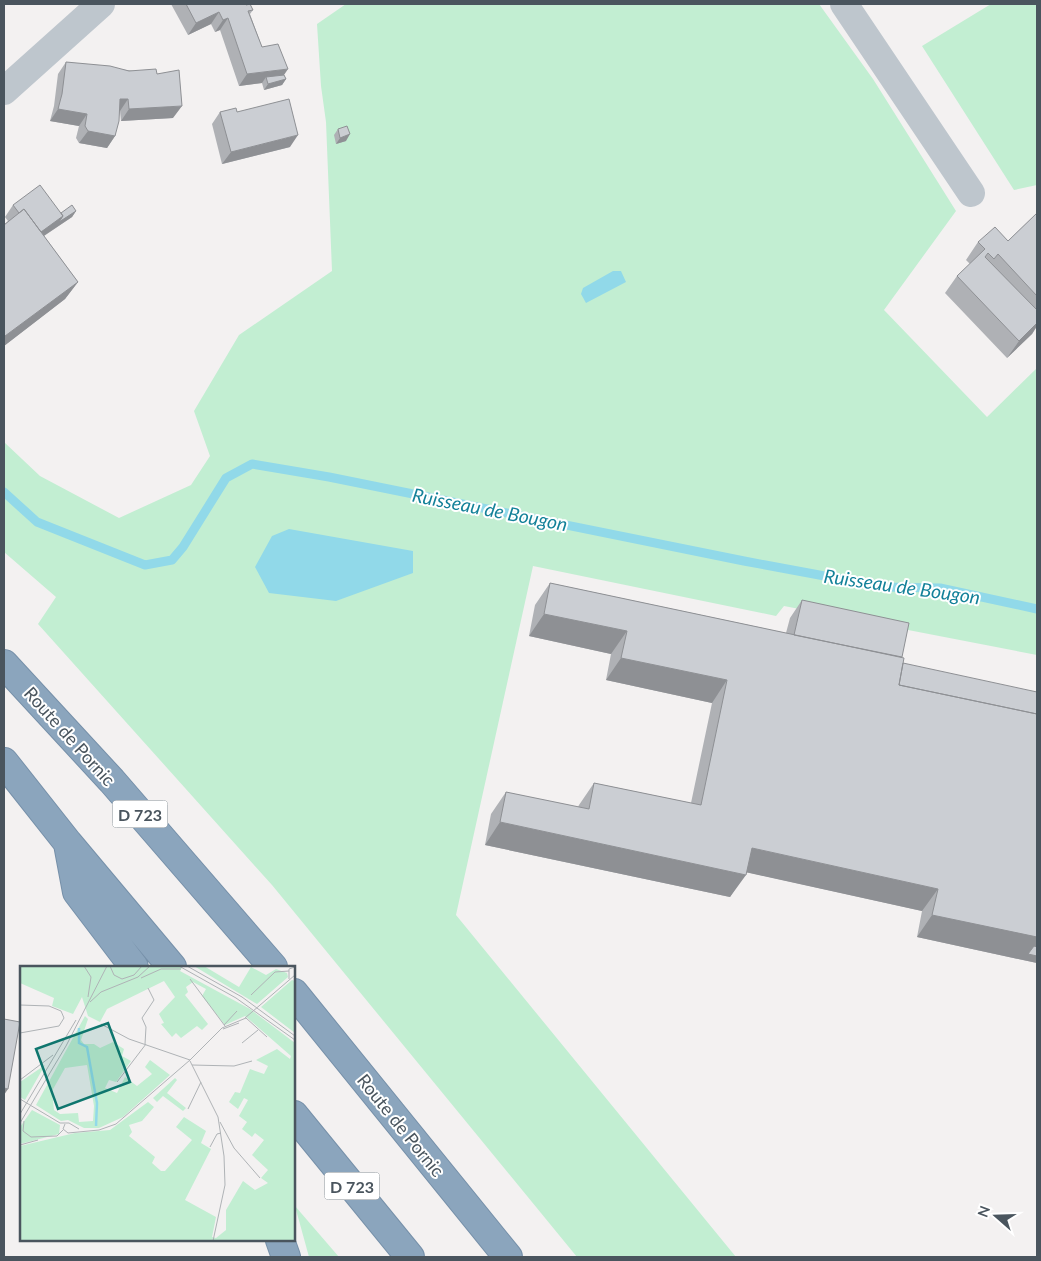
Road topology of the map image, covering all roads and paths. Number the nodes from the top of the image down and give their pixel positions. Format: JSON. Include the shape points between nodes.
{"nodes":[{"id":1,"x":101,"y":4,"type":"edge"},
{"id":2,"x":844,"y":4,"type":"edge"},
{"id":3,"x":4,"y":91,"type":"edge"},
{"id":4,"x":971,"y":193,"type":"dead end"},
{"id":5,"x":4,"y":664,"type":"edge"},
{"id":6,"x":4,"y":762,"type":"edge"},
{"id":7,"x":68,"y":843,"type":"junction"},
{"id":8,"x":133,"y":966,"type":"edge"},
{"id":9,"x":171,"y":966,"type":"edge"},
{"id":10,"x":272,"y":966,"type":"edge"},
{"id":11,"x":295,"y":994,"type":"edge"},
{"id":12,"x":295,"y":1116,"type":"edge"},
{"id":13,"x":280,"y":1241,"type":"edge"},
{"id":14,"x":286,"y":1257,"type":"edge"},
{"id":15,"x":410,"y":1257,"type":"edge"},
{"id":16,"x":508,"y":1257,"type":"edge"}],
"edges":[{"from":1,"to":3,"type":"street"},
{"from":2,"to":4,"type":"street"},
{"from":5,"to":10,"type":"highway","name":"Route de Pornic","number":"D 723","via":[[112,781]]},
{"from":6,"to":7,"type":"highway"},
{"from":7,"to":8,"type":"highway","via":[[77,892]]},
{"from":7,"to":9,"type":"highway"},
{"from":11,"to":16,"type":"highway","name":"Route de Pornic"},
{"from":12,"to":15,"type":"highway","number":"D 723"},
{"from":13,"to":14,"type":"highway"}]}
